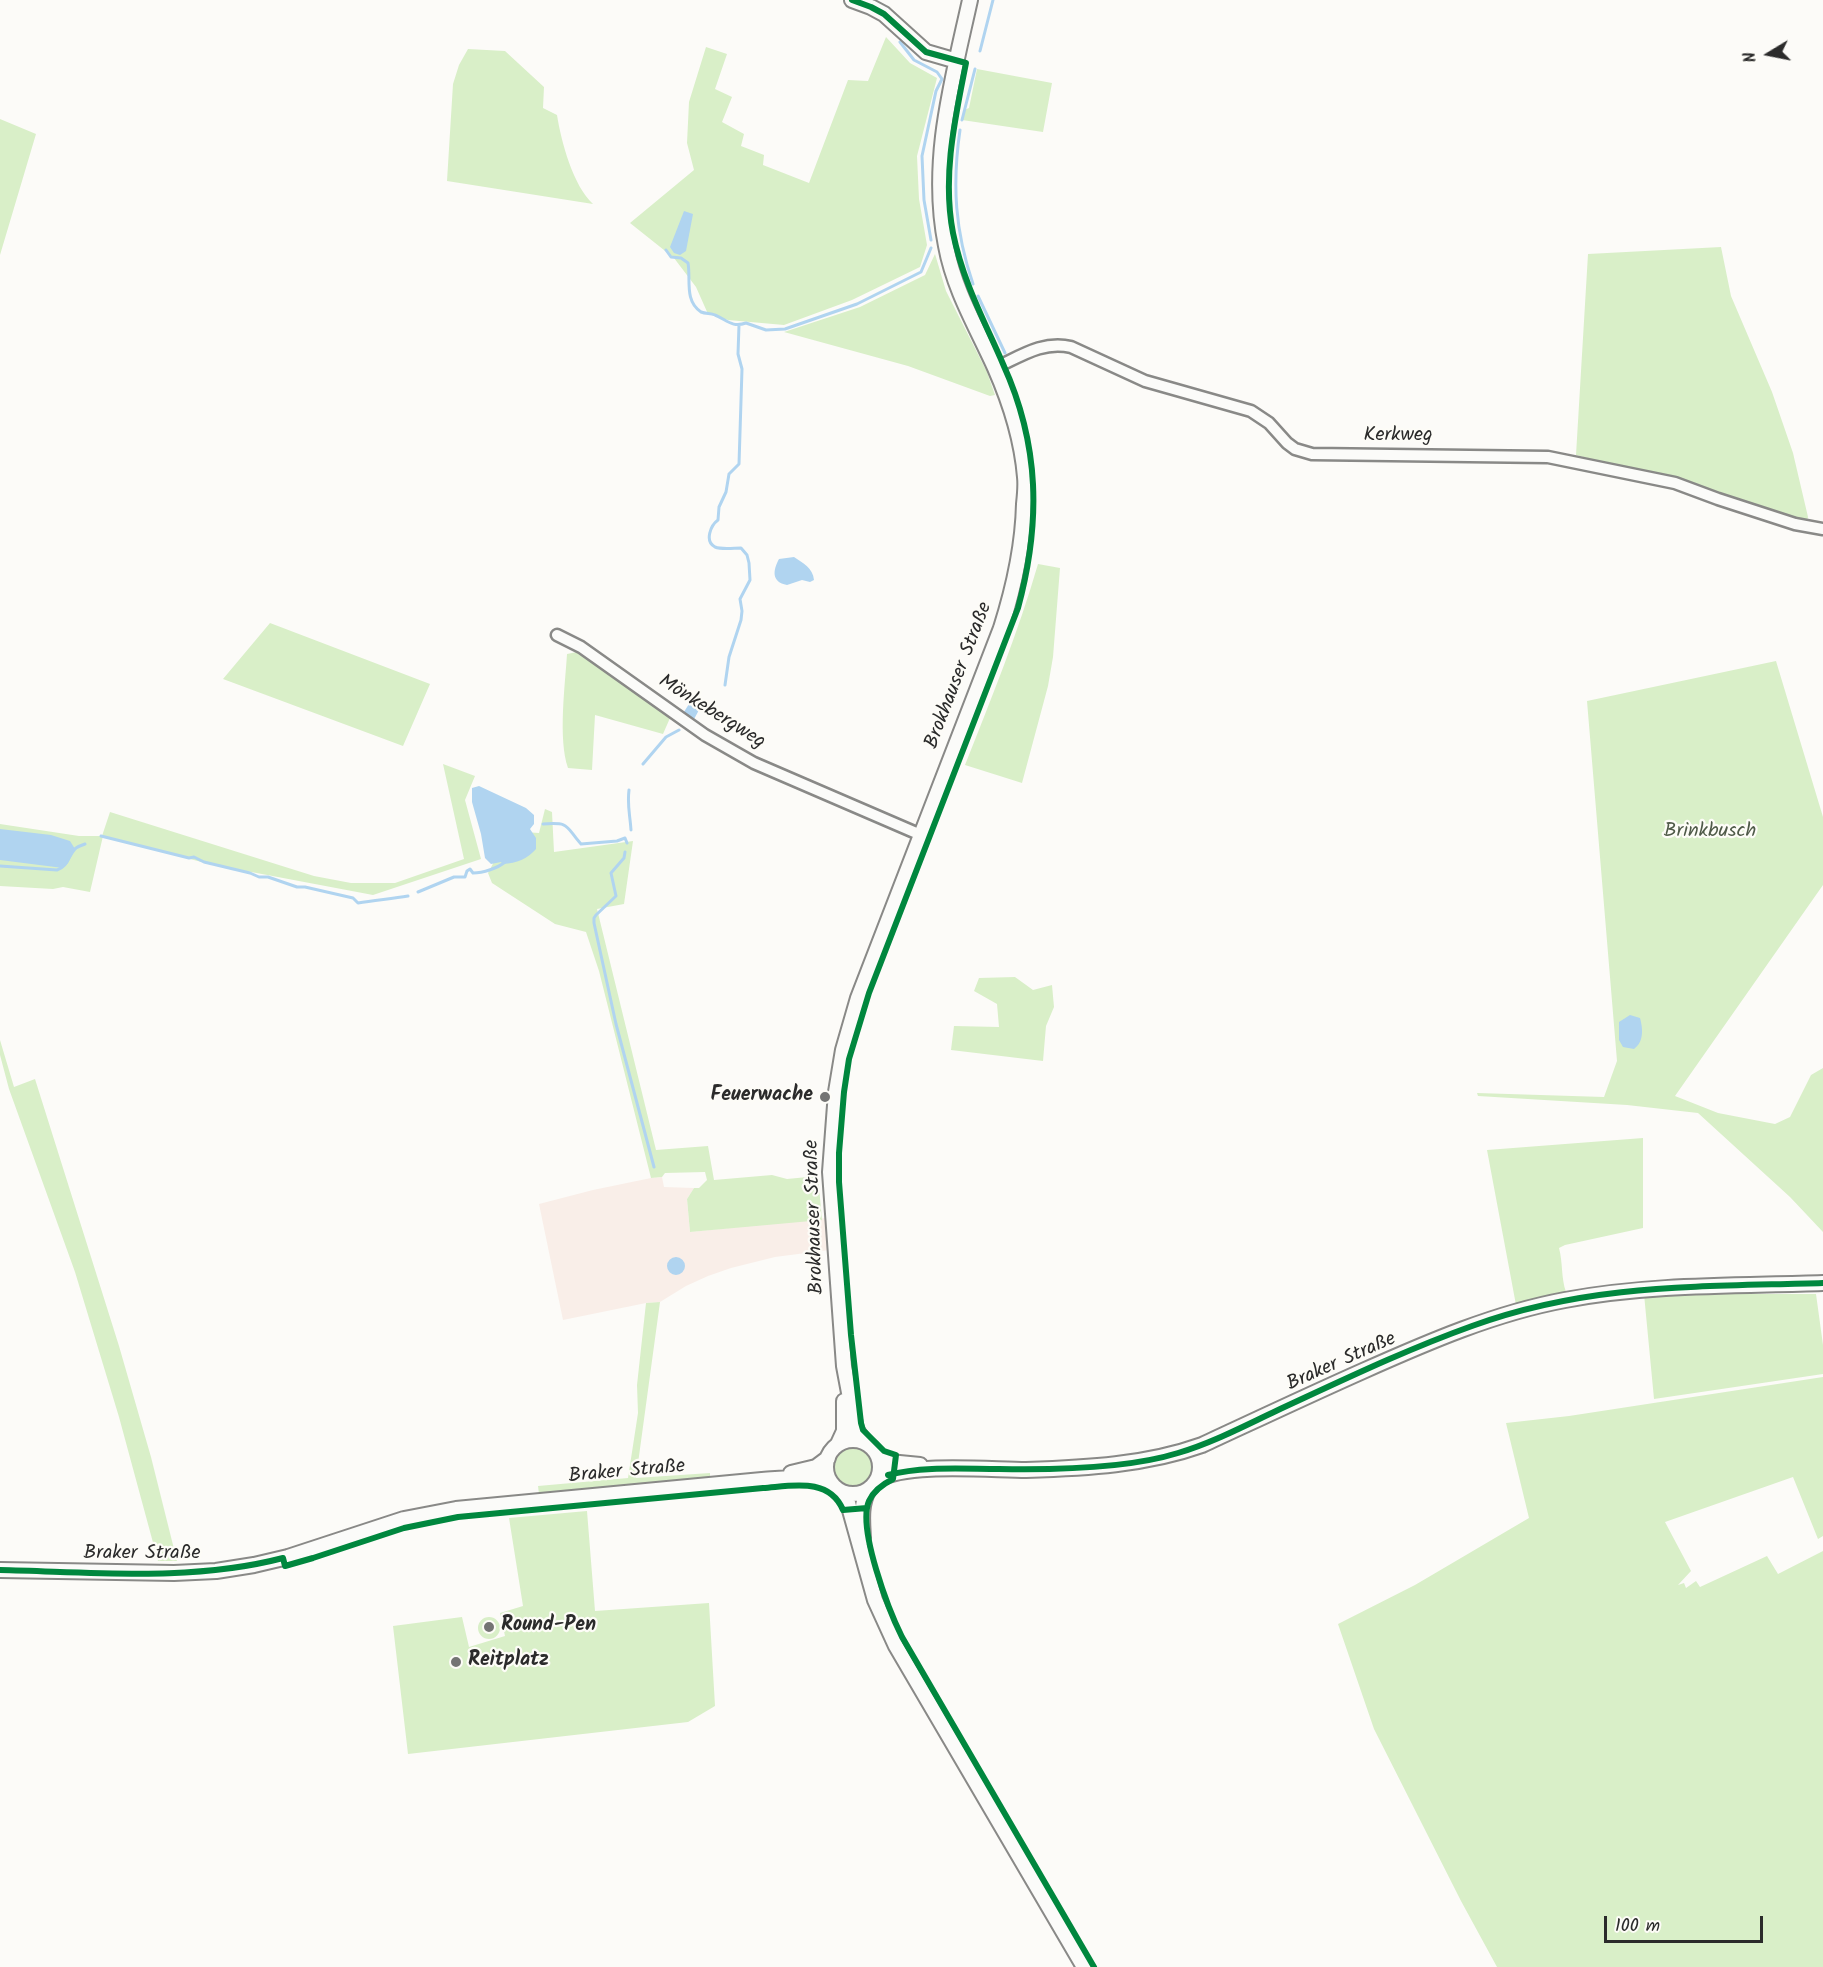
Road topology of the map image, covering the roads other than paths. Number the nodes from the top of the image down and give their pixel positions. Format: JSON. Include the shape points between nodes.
{"nodes":[{"id":1,"x":852,"y":0,"type":"edge"},
{"id":2,"x":970,"y":0,"type":"edge"},
{"id":3,"x":957,"y":61,"type":"junction"},
{"id":4,"x":995,"y":369,"type":"junction"},
{"id":5,"x":1823,"y":529,"type":"edge"},
{"id":6,"x":557,"y":635,"type":"dead end"},
{"id":7,"x":921,"y":835,"type":"junction"},
{"id":8,"x":1823,"y":1283,"type":"edge"},
{"id":9,"x":844,"y":1366,"type":"junction"},
{"id":10,"x":865,"y":1442,"type":"junction"},
{"id":11,"x":838,"y":1444,"type":"junction"},
{"id":12,"x":878,"y":1455,"type":"junction"},
{"id":13,"x":828,"y":1458,"type":"junction"},
{"id":14,"x":943,"y":1468,"type":"junction"},
{"id":15,"x":762,"y":1480,"type":"junction"},
{"id":16,"x":873,"y":1485,"type":"junction"},
{"id":17,"x":836,"y":1487,"type":"junction"},
{"id":18,"x":862,"y":1555,"type":"junction"},
{"id":19,"x":0,"y":1570,"type":"edge"},
{"id":20,"x":1084,"y":1967,"type":"edge"}],
"edges":[{"from":1,"to":3,"type":"street","via":[[884,14],[926,52]]},
{"from":2,"to":3,"type":"street","name":"Brokhauser Straße"},
{"from":3,"to":4,"type":"street","name":"Brokhauser Straße","via":[[941,144],[941,217],[953,274]]},
{"from":4,"to":5,"type":"street","name":"Kerkweg","via":[[1039,348],[1063,345],[1145,381],[1251,411],[1295,449],[1312,454],[1548,457],[1675,483],[1795,524]]},
{"from":4,"to":7,"type":"street","name":"Brokhauser Straße","via":[[1015,423],[1025,477],[1022,550],[1001,628]]},
{"from":6,"to":7,"type":"street","name":"Mönkebergweg","via":[[580,646],[705,735],[754,763]]},
{"from":7,"to":9,"type":"street","name":"Brokhauser Straße","via":[[858,998],[836,1092],[830,1172]]},
{"from":8,"to":14,"type":"street","name":"Braker Straße","via":[[1656,1288],[1564,1300],[1449,1335],[1177,1454],[1131,1462],[1024,1470]]},
{"from":9,"to":10,"type":"street","name":"Brokhauser Straße","via":[[856,1430]]},
{"from":9,"to":11,"type":"street","name":"Brokhauser Straße","via":[[844,1431]]},
{"from":10,"to":11,"type":"street","via":[[847,1440]]},
{"from":10,"to":12,"type":"street"},
{"from":11,"to":13,"type":"street"},
{"from":12,"to":14,"type":"street","name":"Braker Straße","via":[[890,1462]]},
{"from":12,"to":16,"type":"street","via":[[880,1474]]},
{"from":13,"to":15,"type":"street","name":"Braker Straße","via":[[816,1467]]},
{"from":13,"to":17,"type":"street","via":[[826,1466]]},
{"from":14,"to":16,"type":"street","name":"Braker Straße","via":[[890,1474]]},
{"from":15,"to":17,"type":"street","name":"Braker Straße","via":[[824,1480]]},
{"from":15,"to":19,"type":"street","name":"Braker Straße","via":[[456,1509],[404,1519],[288,1557],[216,1571]]},
{"from":16,"to":17,"type":"street","via":[[855,1494]]},
{"from":16,"to":18,"type":"street","via":[[864,1497],[862,1509]]},
{"from":17,"to":18,"type":"street","via":[[848,1503]]},
{"from":18,"to":20,"type":"street","via":[[875,1600],[896,1646]]}]}
